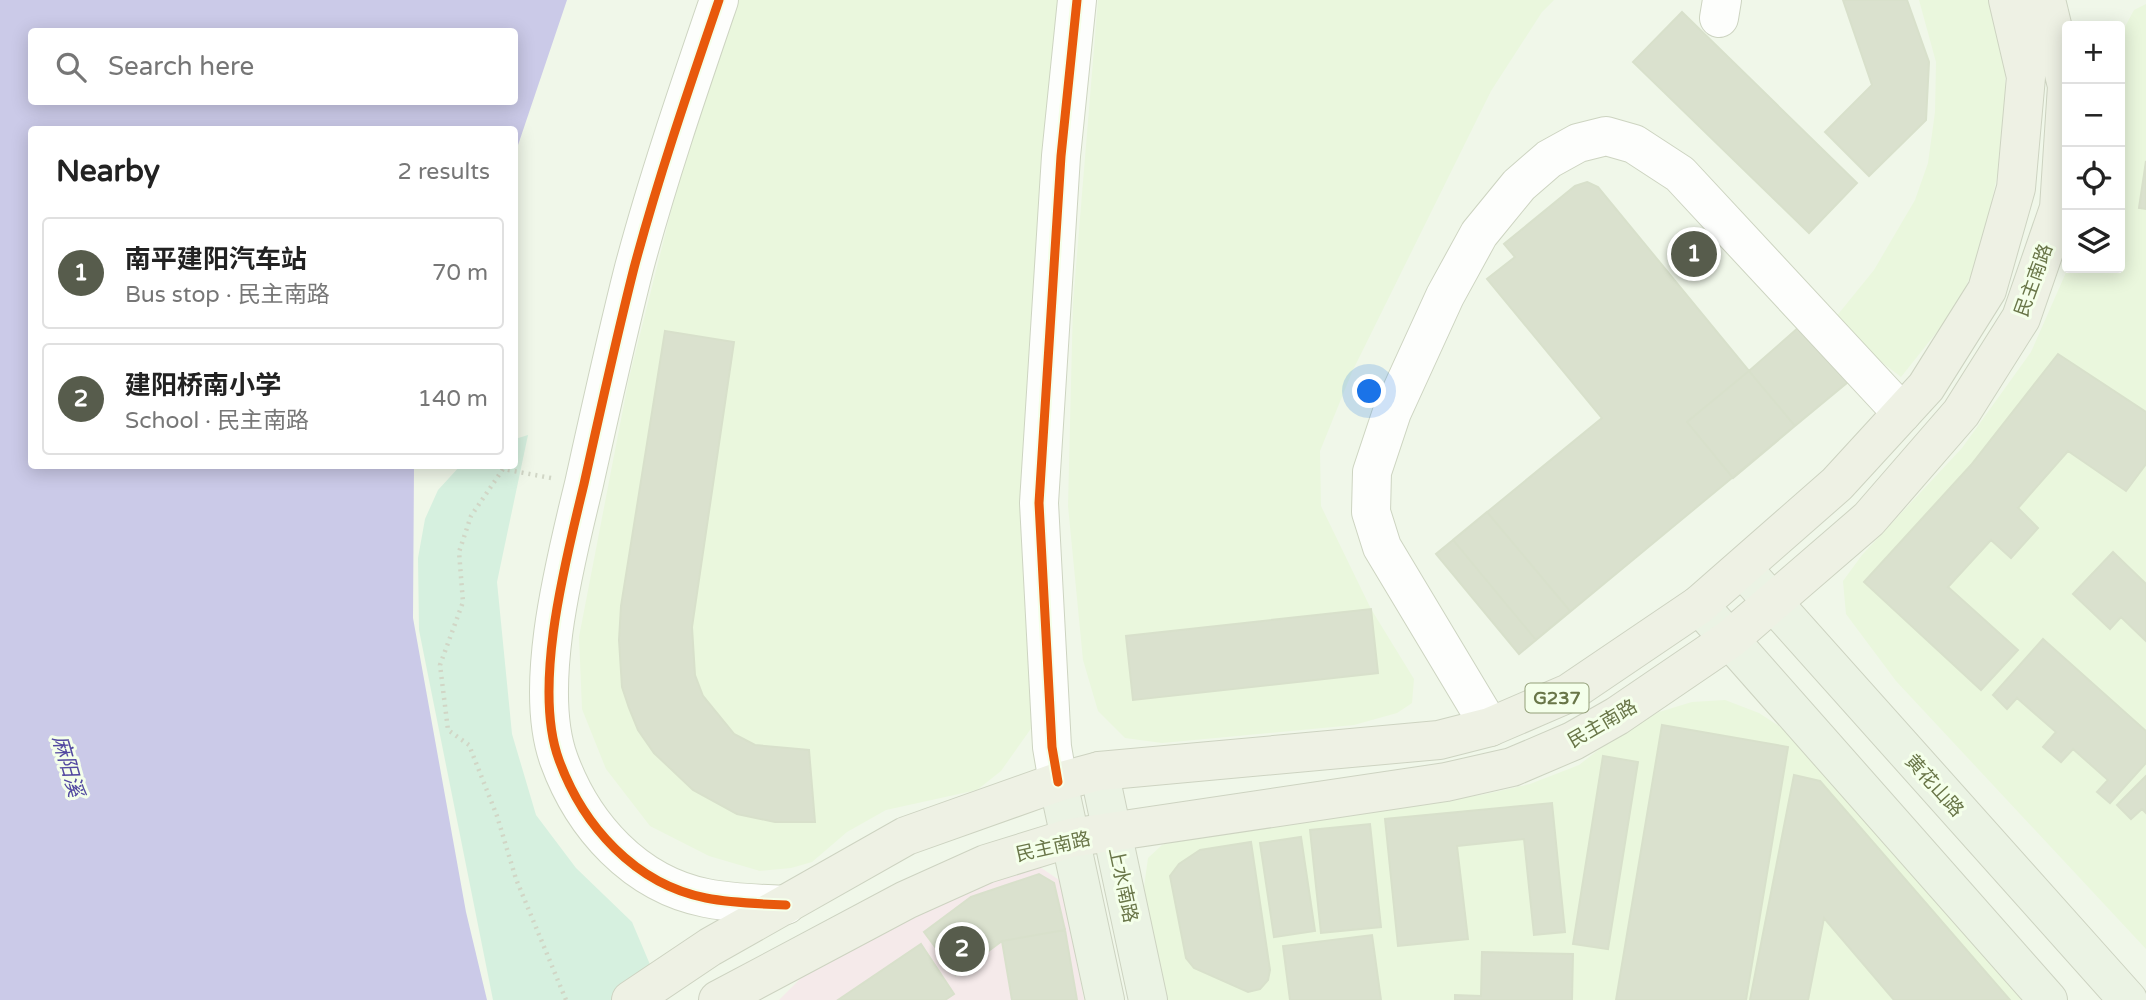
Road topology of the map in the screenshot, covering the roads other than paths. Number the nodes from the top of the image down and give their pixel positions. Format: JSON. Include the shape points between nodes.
{"nodes":[{"id":1,"x":719,"y":0,"type":"edge"},
{"id":2,"x":1077,"y":0,"type":"edge"},
{"id":3,"x":2008,"y":0,"type":"edge"},
{"id":4,"x":2046,"y":0,"type":"edge"},
{"id":5,"x":1902,"y":413,"type":"junction"},
{"id":6,"x":1743,"y":569,"type":"junction"},
{"id":7,"x":1772,"y":603,"type":"junction"},
{"id":8,"x":1699,"y":605,"type":"junction"},
{"id":9,"x":1730,"y":639,"type":"junction"},
{"id":10,"x":1490,"y":727,"type":"junction"},
{"id":11,"x":1099,"y":771,"type":"junction"},
{"id":12,"x":1058,"y":782,"type":"junction"},
{"id":13,"x":1113,"y":834,"type":"junction"},
{"id":14,"x":1070,"y":838,"type":"junction"},
{"id":15,"x":786,"y":905,"type":"junction"},
{"id":16,"x":735,"y":996,"type":"edge"},
{"id":17,"x":631,"y":1000,"type":"edge"},
{"id":18,"x":1105,"y":1000,"type":"edge"},
{"id":19,"x":1148,"y":1000,"type":"edge"},
{"id":20,"x":2048,"y":1000,"type":"edge"},
{"id":21,"x":2128,"y":1000,"type":"edge"}],
"edges":[{"from":1,"to":15,"type":"street","via":[[635,267],[570,548],[548,698],[558,758],[579,805],[625,859],[661,882],[702,897]]},
{"from":2,"to":12,"type":"street","via":[[1061,156],[1039,503],[1052,747]]},
{"from":3,"to":5,"type":"highway","name":"民主南路","number":"G237","via":[[2026,76],[2016,188],[1987,290],[1926,387]]},
{"from":4,"to":7,"type":"highway","name":"民主南路","number":"G237","via":[[2067,86],[2059,208],[2021,318],[1961,413],[1869,519]]},
{"from":5,"to":6,"type":"highway","name":"民主南路","number":"G237","via":[[1837,484]]},
{"from":5,"to":10,"type":"street","via":[[1680,174],[1634,144],[1606,136],[1578,143],[1549,159],[1519,185],[1479,234],[1397,401],[1372,472],[1371,512],[1382,547]]},
{"from":6,"to":7,"type":"main road","name":"黄花山路"},
{"from":6,"to":8,"type":"highway","name":"民主南路","number":"G237"},
{"from":7,"to":9,"type":"highway","name":"民主南路","number":"G237"},
{"from":7,"to":21,"type":"main road","name":"黄花山路"},
{"from":8,"to":9,"type":"main road"},
{"from":8,"to":10,"type":"highway","name":"民主南路","number":"G237","via":[[1569,693]]},
{"from":9,"to":13,"type":"highway","name":"民主南路","number":"G237","via":[[1616,716],[1573,741],[1512,767],[1446,782]]},
{"from":9,"to":20,"type":"main road"},
{"from":10,"to":11,"type":"highway","name":"民主南路","number":"G237","via":[[1439,740]]},
{"from":11,"to":12,"type":"highway","name":"民主南路","number":"G237"},
{"from":11,"to":13,"type":"main road","name":"上水南路"},
{"from":12,"to":14,"type":"main road"},
{"from":12,"to":15,"type":"highway","name":"民主南路","number":"G237","via":[[906,836]]},
{"from":13,"to":14,"type":"highway","name":"民主南路","number":"G237"},
{"from":13,"to":19,"type":"main road","name":"上水南路"},
{"from":14,"to":16,"type":"highway","name":"民主南路","number":"G237","via":[[986,864],[906,900],[786,962]]},
{"from":14,"to":18,"type":"main road"},
{"from":15,"to":17,"type":"highway","name":"民主南路","number":"G237","via":[[710,947]]}]}
